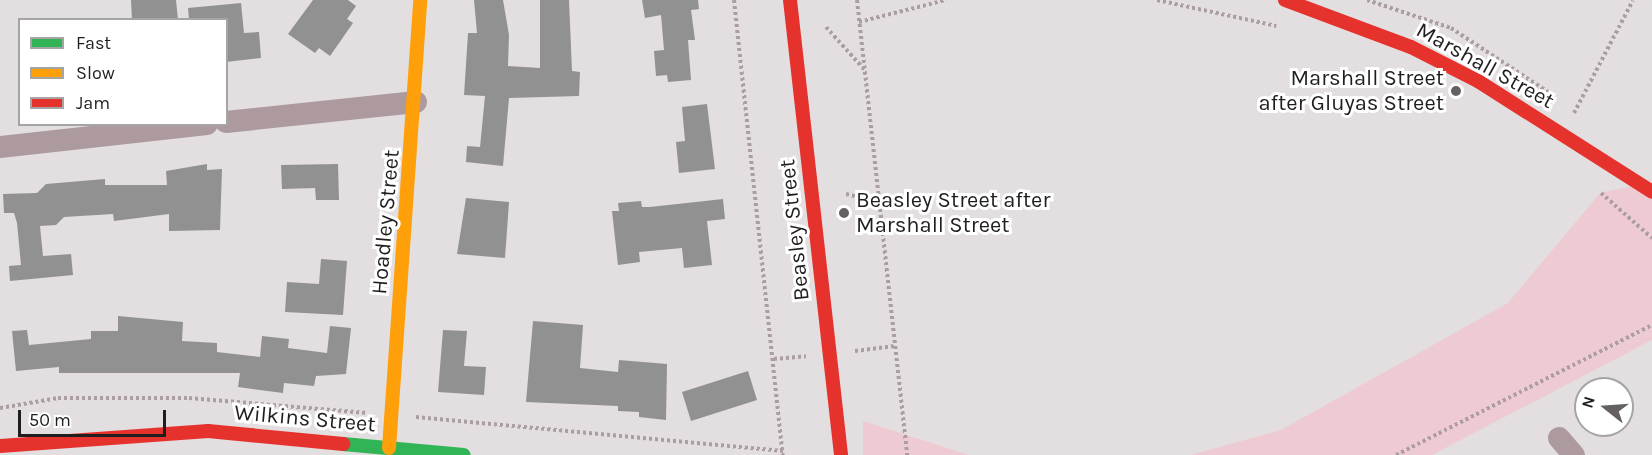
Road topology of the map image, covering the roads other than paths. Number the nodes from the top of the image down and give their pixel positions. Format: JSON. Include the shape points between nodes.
{"nodes":[{"id":1,"x":420,"y":0,"type":"edge"},
{"id":2,"x":790,"y":0,"type":"edge"},
{"id":3,"x":1285,"y":0,"type":"edge"},
{"id":4,"x":416,"y":102,"type":"junction"},
{"id":5,"x":228,"y":122,"type":"edge"},
{"id":6,"x":189,"y":126,"type":"edge"},
{"id":7,"x":0,"y":147,"type":"edge"},
{"id":8,"x":1652,"y":192,"type":"edge"},
{"id":9,"x":0,"y":446,"type":"edge"},
{"id":10,"x":389,"y":448,"type":"junction"},
{"id":11,"x":463,"y":455,"type":"edge"},
{"id":12,"x":841,"y":455,"type":"edge"}],
"edges":[{"from":1,"to":4,"type":"street","name":"Hoadley Street"},
{"from":2,"to":12,"type":"street","name":"Beasley Street"},
{"from":3,"to":8,"type":"street","name":"Marshall Street","via":[[1411,47],[1478,81]]},
{"from":4,"to":5,"type":"street"},
{"from":4,"to":10,"type":"street","name":"Hoadley Street"},
{"from":6,"to":7,"type":"street"},
{"from":9,"to":10,"type":"street","name":"Wilkins Street","via":[[208,431]]},
{"from":10,"to":11,"type":"street","name":"Wilkins Street"}]}
